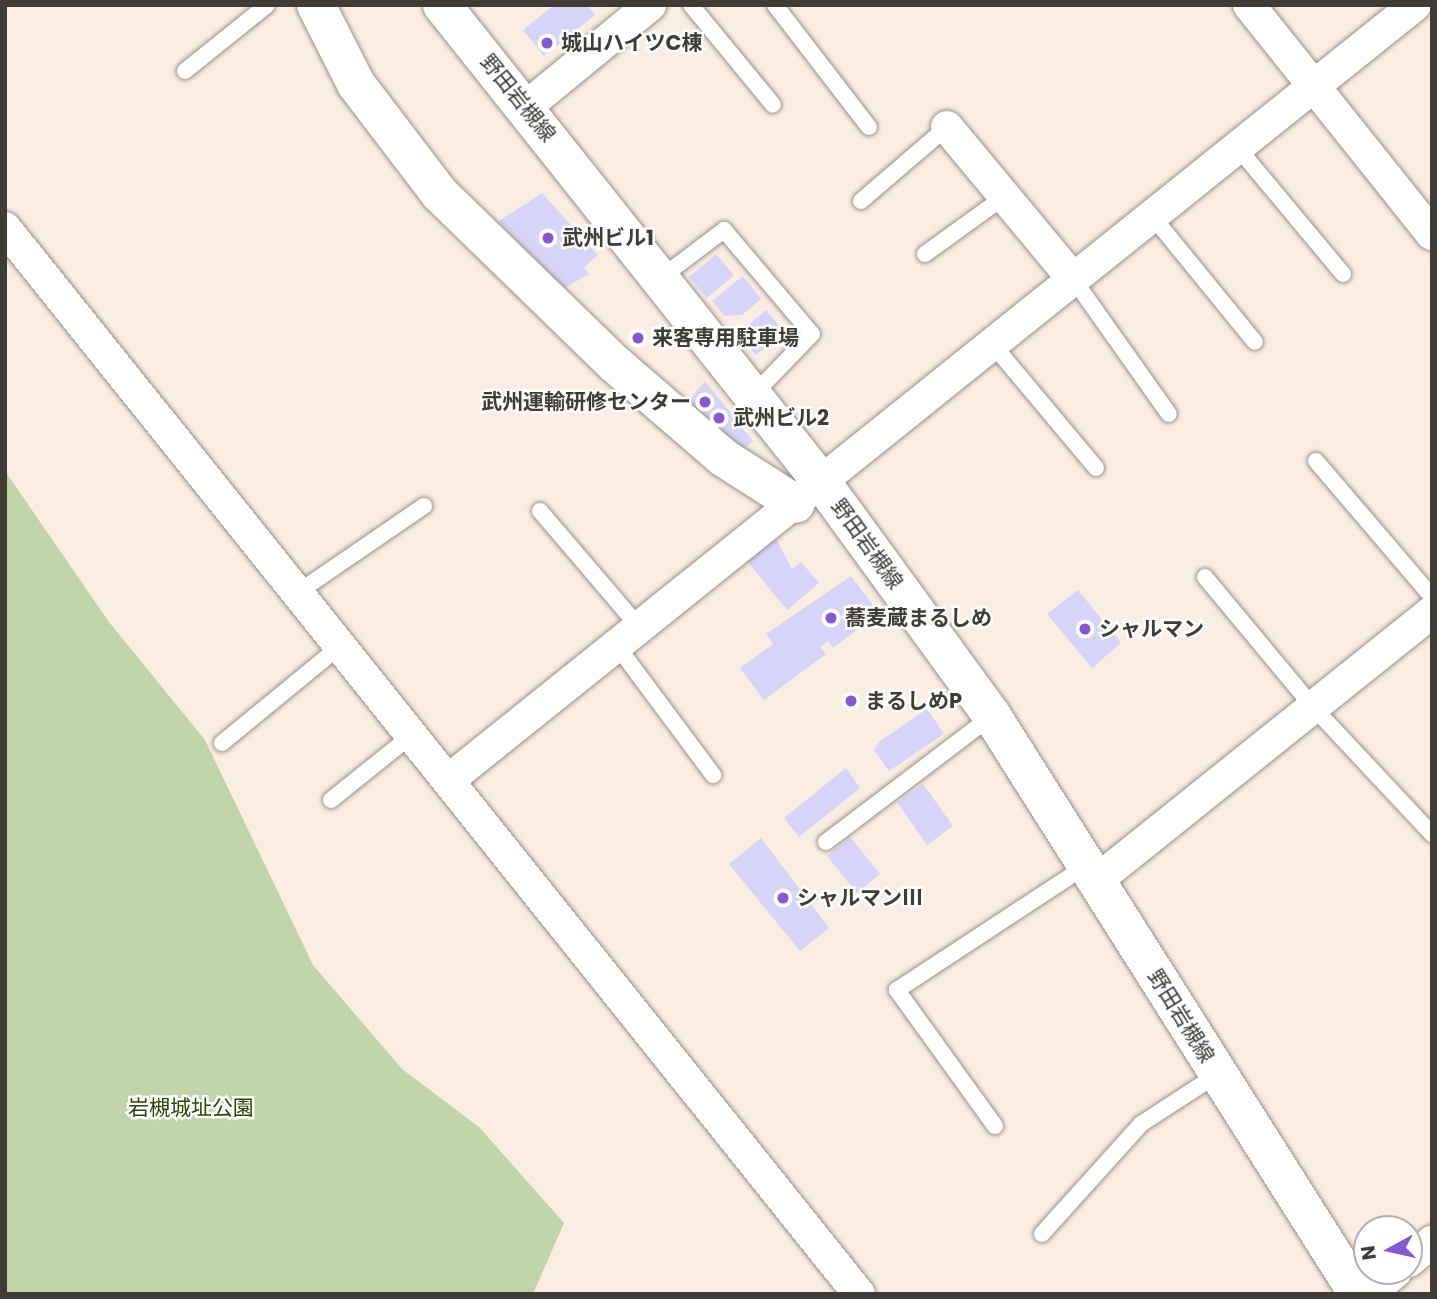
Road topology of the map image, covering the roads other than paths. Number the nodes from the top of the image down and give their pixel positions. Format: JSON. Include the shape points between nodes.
{"nodes":[{"id":1,"x":267,"y":5,"type":"edge"},
{"id":2,"x":316,"y":5,"type":"edge"},
{"id":3,"x":442,"y":5,"type":"edge"},
{"id":4,"x":650,"y":5,"type":"edge"},
{"id":5,"x":691,"y":5,"type":"edge"},
{"id":6,"x":775,"y":5,"type":"edge"},
{"id":7,"x":1250,"y":5,"type":"edge"},
{"id":8,"x":1415,"y":5,"type":"edge"},
{"id":9,"x":185,"y":71,"type":"dead end"},
{"id":10,"x":1315,"y":85,"type":"junction"},
{"id":11,"x":773,"y":105,"type":"dead end"},
{"id":12,"x":526,"y":107,"type":"junction"},
{"id":13,"x":869,"y":127,"type":"dead end"},
{"id":14,"x":947,"y":127,"type":"joint"},
{"id":15,"x":1238,"y":148,"type":"junction"},
{"id":16,"x":1005,"y":197,"type":"junction"},
{"id":17,"x":861,"y":201,"type":"dead end"},
{"id":18,"x":1153,"y":217,"type":"junction"},
{"id":19,"x":5,"y":228,"type":"edge"},
{"id":20,"x":1432,"y":234,"type":"edge"},
{"id":21,"x":925,"y":254,"type":"dead end"},
{"id":22,"x":1343,"y":274,"type":"dead end"},
{"id":23,"x":662,"y":277,"type":"junction"},
{"id":24,"x":1074,"y":280,"type":"junction"},
{"id":25,"x":1255,"y":342,"type":"dead end"},
{"id":26,"x":994,"y":345,"type":"junction"},
{"id":27,"x":753,"y":395,"type":"junction"},
{"id":28,"x":1169,"y":414,"type":"dead end"},
{"id":29,"x":1316,"y":461,"type":"dead end"},
{"id":30,"x":1096,"y":468,"type":"dead end"},
{"id":31,"x":809,"y":494,"type":"junction"},
{"id":32,"x":424,"y":506,"type":"dead end"},
{"id":33,"x":540,"y":511,"type":"dead end"},
{"id":34,"x":1205,"y":577,"type":"dead end"},
{"id":35,"x":296,"y":593,"type":"junction"},
{"id":36,"x":1432,"y":597,"type":"edge"},
{"id":37,"x":1432,"y":612,"type":"edge"},
{"id":38,"x":628,"y":637,"type":"junction"},
{"id":39,"x":340,"y":646,"type":"junction"},
{"id":40,"x":1313,"y":707,"type":"junction"},
{"id":41,"x":992,"y":716,"type":"junction"},
{"id":42,"x":413,"y":734,"type":"junction"},
{"id":43,"x":222,"y":743,"type":"dead end"},
{"id":44,"x":713,"y":775,"type":"dead end"},
{"id":45,"x":450,"y":779,"type":"junction"},
{"id":46,"x":331,"y":800,"type":"dead end"},
{"id":47,"x":1432,"y":834,"type":"edge"},
{"id":48,"x":826,"y":842,"type":"dead end"},
{"id":49,"x":1091,"y":873,"type":"junction"},
{"id":50,"x":1218,"y":1074,"type":"junction"},
{"id":51,"x":995,"y":1126,"type":"dead end"},
{"id":52,"x":1042,"y":1234,"type":"dead end"},
{"id":53,"x":859,"y":1294,"type":"edge"},
{"id":54,"x":1358,"y":1294,"type":"edge"}],
"edges":[{"from":1,"to":9,"type":"lane"},
{"from":2,"to":31,"type":"main road","via":[[356,84],[439,193],[615,364],[724,457]]},
{"from":3,"to":12,"type":"main road","name":"野田岩槻線"},
{"from":4,"to":12,"type":"street"},
{"from":5,"to":11,"type":"lane"},
{"from":6,"to":13,"type":"lane"},
{"from":7,"to":10,"type":"street"},
{"from":8,"to":10,"type":"street"},
{"from":10,"to":15,"type":"street"},
{"from":10,"to":20,"type":"street"},
{"from":12,"to":23,"type":"main road","name":"野田岩槻線"},
{"from":14,"to":16,"type":"street"},
{"from":14,"to":17,"type":"lane"},
{"from":15,"to":18,"type":"street"},
{"from":15,"to":22,"type":"lane"},
{"from":16,"to":21,"type":"lane"},
{"from":16,"to":24,"type":"street"},
{"from":18,"to":24,"type":"street"},
{"from":18,"to":25,"type":"lane"},
{"from":19,"to":35,"type":"street"},
{"from":23,"to":27,"type":"main road","name":"野田岩槻線"},
{"from":23,"to":27,"type":"lane","via":[[724,230],[812,334]]},
{"from":24,"to":26,"type":"street"},
{"from":24,"to":28,"type":"lane"},
{"from":26,"to":30,"type":"lane"},
{"from":26,"to":31,"type":"street"},
{"from":27,"to":31,"type":"main road","name":"野田岩槻線"},
{"from":29,"to":36,"type":"lane"},
{"from":31,"to":38,"type":"street"},
{"from":31,"to":41,"type":"main road","name":"野田岩槻線"},
{"from":32,"to":35,"type":"lane"},
{"from":33,"to":38,"type":"lane"},
{"from":34,"to":40,"type":"lane"},
{"from":35,"to":39,"type":"street"},
{"from":37,"to":40,"type":"street"},
{"from":38,"to":44,"type":"lane"},
{"from":38,"to":45,"type":"street"},
{"from":39,"to":42,"type":"street"},
{"from":39,"to":43,"type":"lane"},
{"from":40,"to":47,"type":"lane"},
{"from":40,"to":49,"type":"street"},
{"from":41,"to":48,"type":"lane"},
{"from":41,"to":49,"type":"main road","name":"野田岩槻線"},
{"from":42,"to":45,"type":"street"},
{"from":42,"to":46,"type":"lane"},
{"from":45,"to":53,"type":"street"},
{"from":49,"to":50,"type":"main road","name":"野田岩槻線"},
{"from":49,"to":51,"type":"lane","via":[[897,990]]},
{"from":50,"to":52,"type":"lane","via":[[1141,1124]]},
{"from":50,"to":54,"type":"main road","name":"野田岩槻線"}]}
